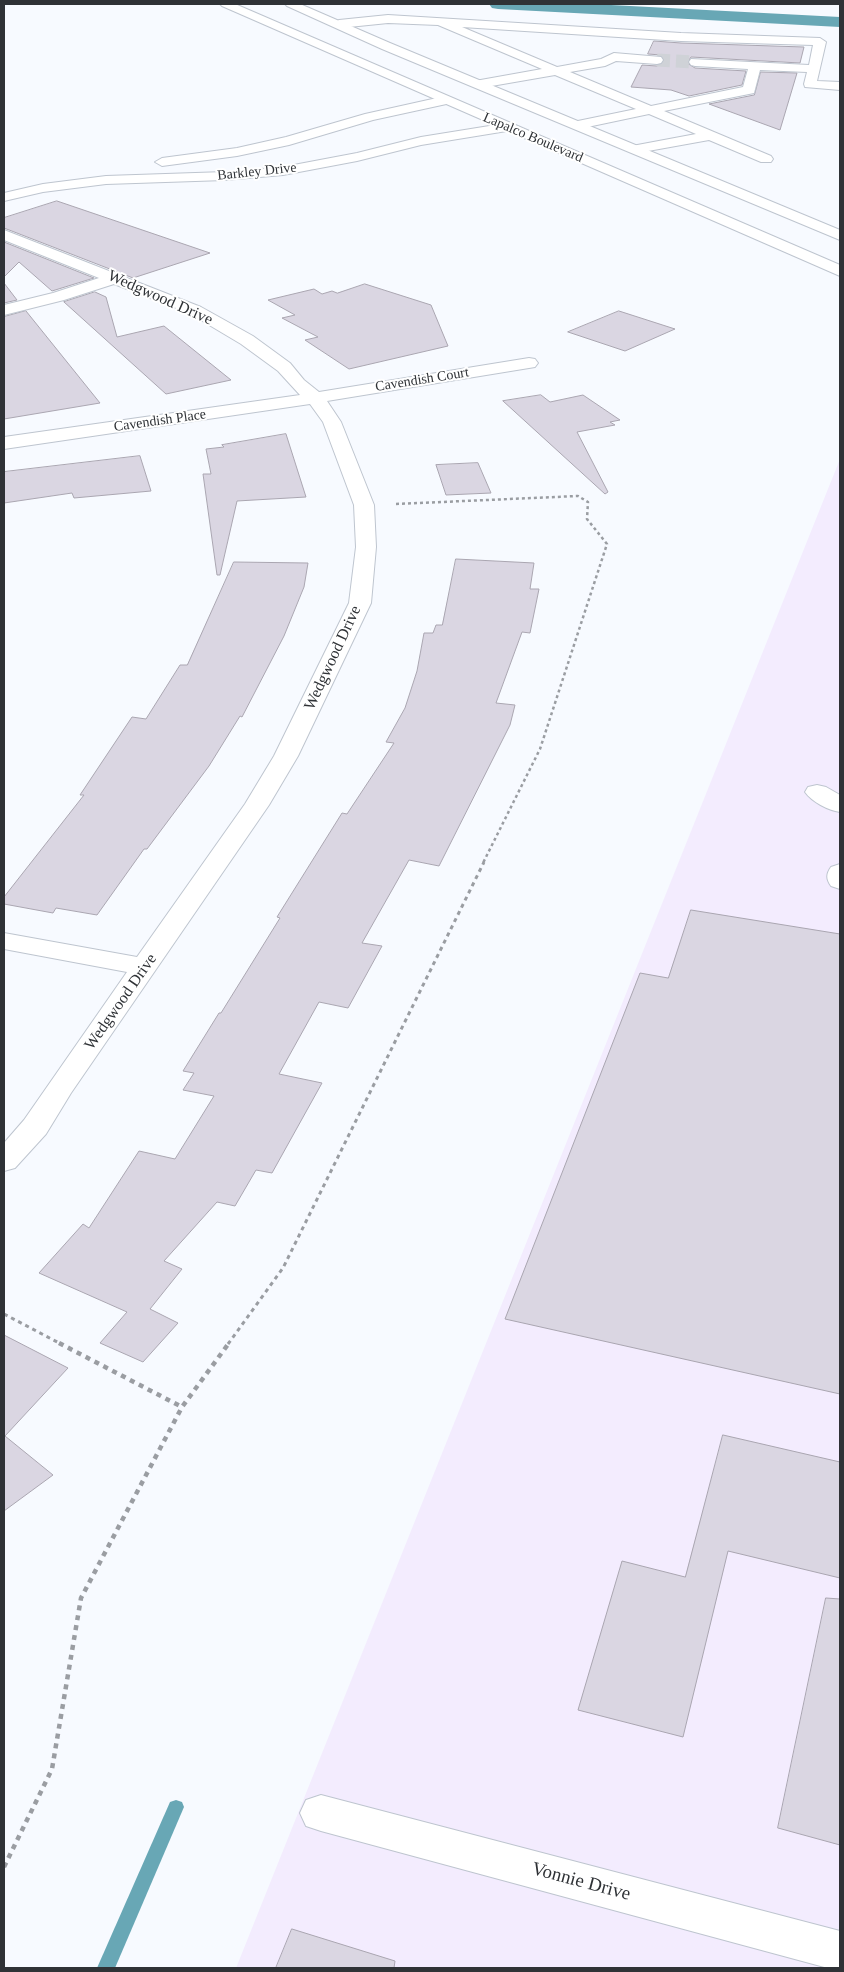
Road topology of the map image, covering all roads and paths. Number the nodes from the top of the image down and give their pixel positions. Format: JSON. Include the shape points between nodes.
{"nodes":[{"id":1,"x":226,"y":4,"type":"edge"},
{"id":2,"x":291,"y":4,"type":"edge"},
{"id":3,"x":276,"y":6,"type":"dead end"},
{"id":4,"x":440,"y":22,"type":"junction"},
{"id":5,"x":339,"y":24,"type":"junction"},
{"id":6,"x":285,"y":30,"type":"junction"},
{"id":7,"x":626,"y":34,"type":"junction"},
{"id":8,"x":820,"y":42,"type":"junction"},
{"id":9,"x":834,"y":43,"type":"dead end"},
{"id":10,"x":386,"y":46,"type":"junction"},
{"id":11,"x":614,"y":58,"type":"junction"},
{"id":12,"x":657,"y":60,"type":"tunnel mouth"},
{"id":13,"x":695,"y":62,"type":"tunnel mouth"},
{"id":14,"x":755,"y":66,"type":"junction"},
{"id":15,"x":814,"y":69,"type":"junction"},
{"id":16,"x":551,"y":71,"type":"junction"},
{"id":17,"x":480,"y":84,"type":"junction"},
{"id":18,"x":840,"y":86,"type":"edge"},
{"id":19,"x":446,"y":100,"type":"junction"},
{"id":20,"x":646,"y":110,"type":"junction"},
{"id":21,"x":578,"y":125,"type":"junction"},
{"id":22,"x":333,"y":127,"type":"junction"},
{"id":23,"x":508,"y":127,"type":"junction"},
{"id":24,"x":348,"y":135,"type":"dead end"},
{"id":25,"x":710,"y":136,"type":"junction"},
{"id":26,"x":364,"y":143,"type":"dead end"},
{"id":27,"x":637,"y":149,"type":"junction"},
{"id":28,"x":379,"y":151,"type":"junction"},
{"id":29,"x":571,"y":154,"type":"junction"},
{"id":30,"x":195,"y":158,"type":"junction"},
{"id":31,"x":766,"y":159,"type":"dead end"},
{"id":32,"x":144,"y":164,"type":"dead end"},
{"id":33,"x":124,"y":166,"type":"dead end"},
{"id":34,"x":70,"y":172,"type":"junction"},
{"id":35,"x":225,"y":176,"type":"junction"},
{"id":36,"x":85,"y":183,"type":"junction"},
{"id":37,"x":4,"y":184,"type":"edge"},
{"id":38,"x":4,"y":197,"type":"edge"},
{"id":39,"x":757,"y":200,"type":"junction"},
{"id":40,"x":750,"y":232,"type":"junction"},
{"id":41,"x":4,"y":235,"type":"edge"},
{"id":42,"x":840,"y":235,"type":"edge"},
{"id":43,"x":840,"y":242,"type":"edge"},
{"id":44,"x":840,"y":272,"type":"edge"},
{"id":45,"x":115,"y":278,"type":"junction"},
{"id":46,"x":4,"y":310,"type":"edge"},
{"id":47,"x":529,"y":363,"type":"dead end"},
{"id":48,"x":315,"y":398,"type":"junction"},
{"id":49,"x":4,"y":444,"type":"edge"},
{"id":50,"x":364,"y":505,"type":"junction"},
{"id":51,"x":817,"y":792,"type":"dead end"},
{"id":52,"x":840,"y":804,"type":"edge"},
{"id":53,"x":840,"y":872,"type":"edge"},
{"id":54,"x":840,"y":881,"type":"edge"},
{"id":55,"x":4,"y":940,"type":"edge"},
{"id":56,"x":146,"y":967,"type":"junction"},
{"id":57,"x":4,"y":1161,"type":"edge"},
{"id":58,"x":4,"y":1314,"type":"edge"},
{"id":59,"x":182,"y":1407,"type":"junction"},
{"id":60,"x":321,"y":1812,"type":"dead end"},
{"id":61,"x":4,"y":1867,"type":"edge"},
{"id":62,"x":840,"y":1951,"type":"edge"}],
"edges":[{"from":1,"to":6,"type":"street","name":"Lapalco Boulevard"},
{"from":2,"to":5,"type":"street","name":"Lapalco Boulevard"},
{"from":3,"to":5,"type":"street"},
{"from":4,"to":5,"type":"street","via":[[388,20]]},
{"from":4,"to":7,"type":"street"},
{"from":4,"to":16,"type":"street"},
{"from":5,"to":10,"type":"street","name":"Lapalco Boulevard"},
{"from":6,"to":10,"type":"street","via":[[358,51]]},
{"from":6,"to":19,"type":"street","name":"Lapalco Boulevard"},
{"from":7,"to":8,"type":"street"},
{"from":7,"to":11,"type":"street"},
{"from":8,"to":9,"type":"street"},
{"from":8,"to":15,"type":"street"},
{"from":10,"to":17,"type":"street","name":"Lapalco Boulevard"},
{"from":11,"to":12,"type":"street"},
{"from":11,"to":16,"type":"street"},
{"from":13,"to":14,"type":"street"},
{"from":14,"to":15,"type":"street"},
{"from":14,"to":20,"type":"street","via":[[749,90]]},
{"from":15,"to":18,"type":"street","via":[[810,84]]},
{"from":16,"to":17,"type":"street"},
{"from":16,"to":20,"type":"street"},
{"from":17,"to":21,"type":"street","name":"Lapalco Boulevard"},
{"from":19,"to":22,"type":"street"},
{"from":19,"to":23,"type":"street","name":"Lapalco Boulevard"},
{"from":20,"to":21,"type":"street"},
{"from":20,"to":25,"type":"street"},
{"from":21,"to":27,"type":"street","name":"Lapalco Boulevard"},
{"from":22,"to":24,"type":"street"},
{"from":22,"to":30,"type":"street","via":[[289,141]]},
{"from":23,"to":28,"type":"street","name":"Barkley Drive"},
{"from":23,"to":29,"type":"street","name":"Lapalco Boulevard"},
{"from":25,"to":27,"type":"street"},
{"from":25,"to":31,"type":"street"},
{"from":26,"to":28,"type":"street"},
{"from":27,"to":39,"type":"street","name":"Lapalco Boulevard"},
{"from":28,"to":35,"type":"street","name":"Barkley Drive","via":[[283,171]]},
{"from":29,"to":39,"type":"street","via":[[628,168],[727,208],[753,206]]},
{"from":29,"to":40,"type":"street","name":"Lapalco Boulevard"},
{"from":30,"to":32,"type":"street"},
{"from":30,"to":35,"type":"street"},
{"from":33,"to":34,"type":"street"},
{"from":34,"to":36,"type":"street"},
{"from":34,"to":37,"type":"street"},
{"from":35,"to":36,"type":"street","name":"Barkley Drive"},
{"from":36,"to":38,"type":"street","name":"Barkley Drive"},
{"from":39,"to":42,"type":"street","name":"Lapalco Boulevard"},
{"from":40,"to":43,"type":"street","via":[[773,224],[790,224]]},
{"from":40,"to":44,"type":"street","name":"Lapalco Boulevard"},
{"from":41,"to":45,"type":"street","name":"Wedgwood Drive"},
{"from":45,"to":46,"type":"street"},
{"from":45,"to":48,"type":"street","name":"Wedgwood Drive","via":[[195,310],[247,340],[284,366]]},
{"from":47,"to":48,"type":"street","name":"Cavendish Court"},
{"from":48,"to":49,"type":"street","name":"Cavendish Place"},
{"from":48,"to":50,"type":"street","name":"Wedgwood Drive","via":[[332,422]]},
{"from":50,"to":56,"type":"street","name":"Wedgwood Drive","via":[[366,547],[360,603],[356,612],[286,756],[257,805]]},
{"from":50,"to":59,"type":"path","via":[[578,496],[588,502],[586,519],[607,544],[540,749],[283,1268]]},
{"from":51,"to":52,"type":"street"},
{"from":53,"to":54,"type":"street"},
{"from":55,"to":56,"type":"street"},
{"from":56,"to":57,"type":"street","name":"Wedgwood Drive","via":[[35,1127]]},
{"from":58,"to":59,"type":"path"},
{"from":59,"to":61,"type":"path","via":[[81,1598],[52,1769]]},
{"from":60,"to":62,"type":"street","name":"Vonnie Drive"}]}
